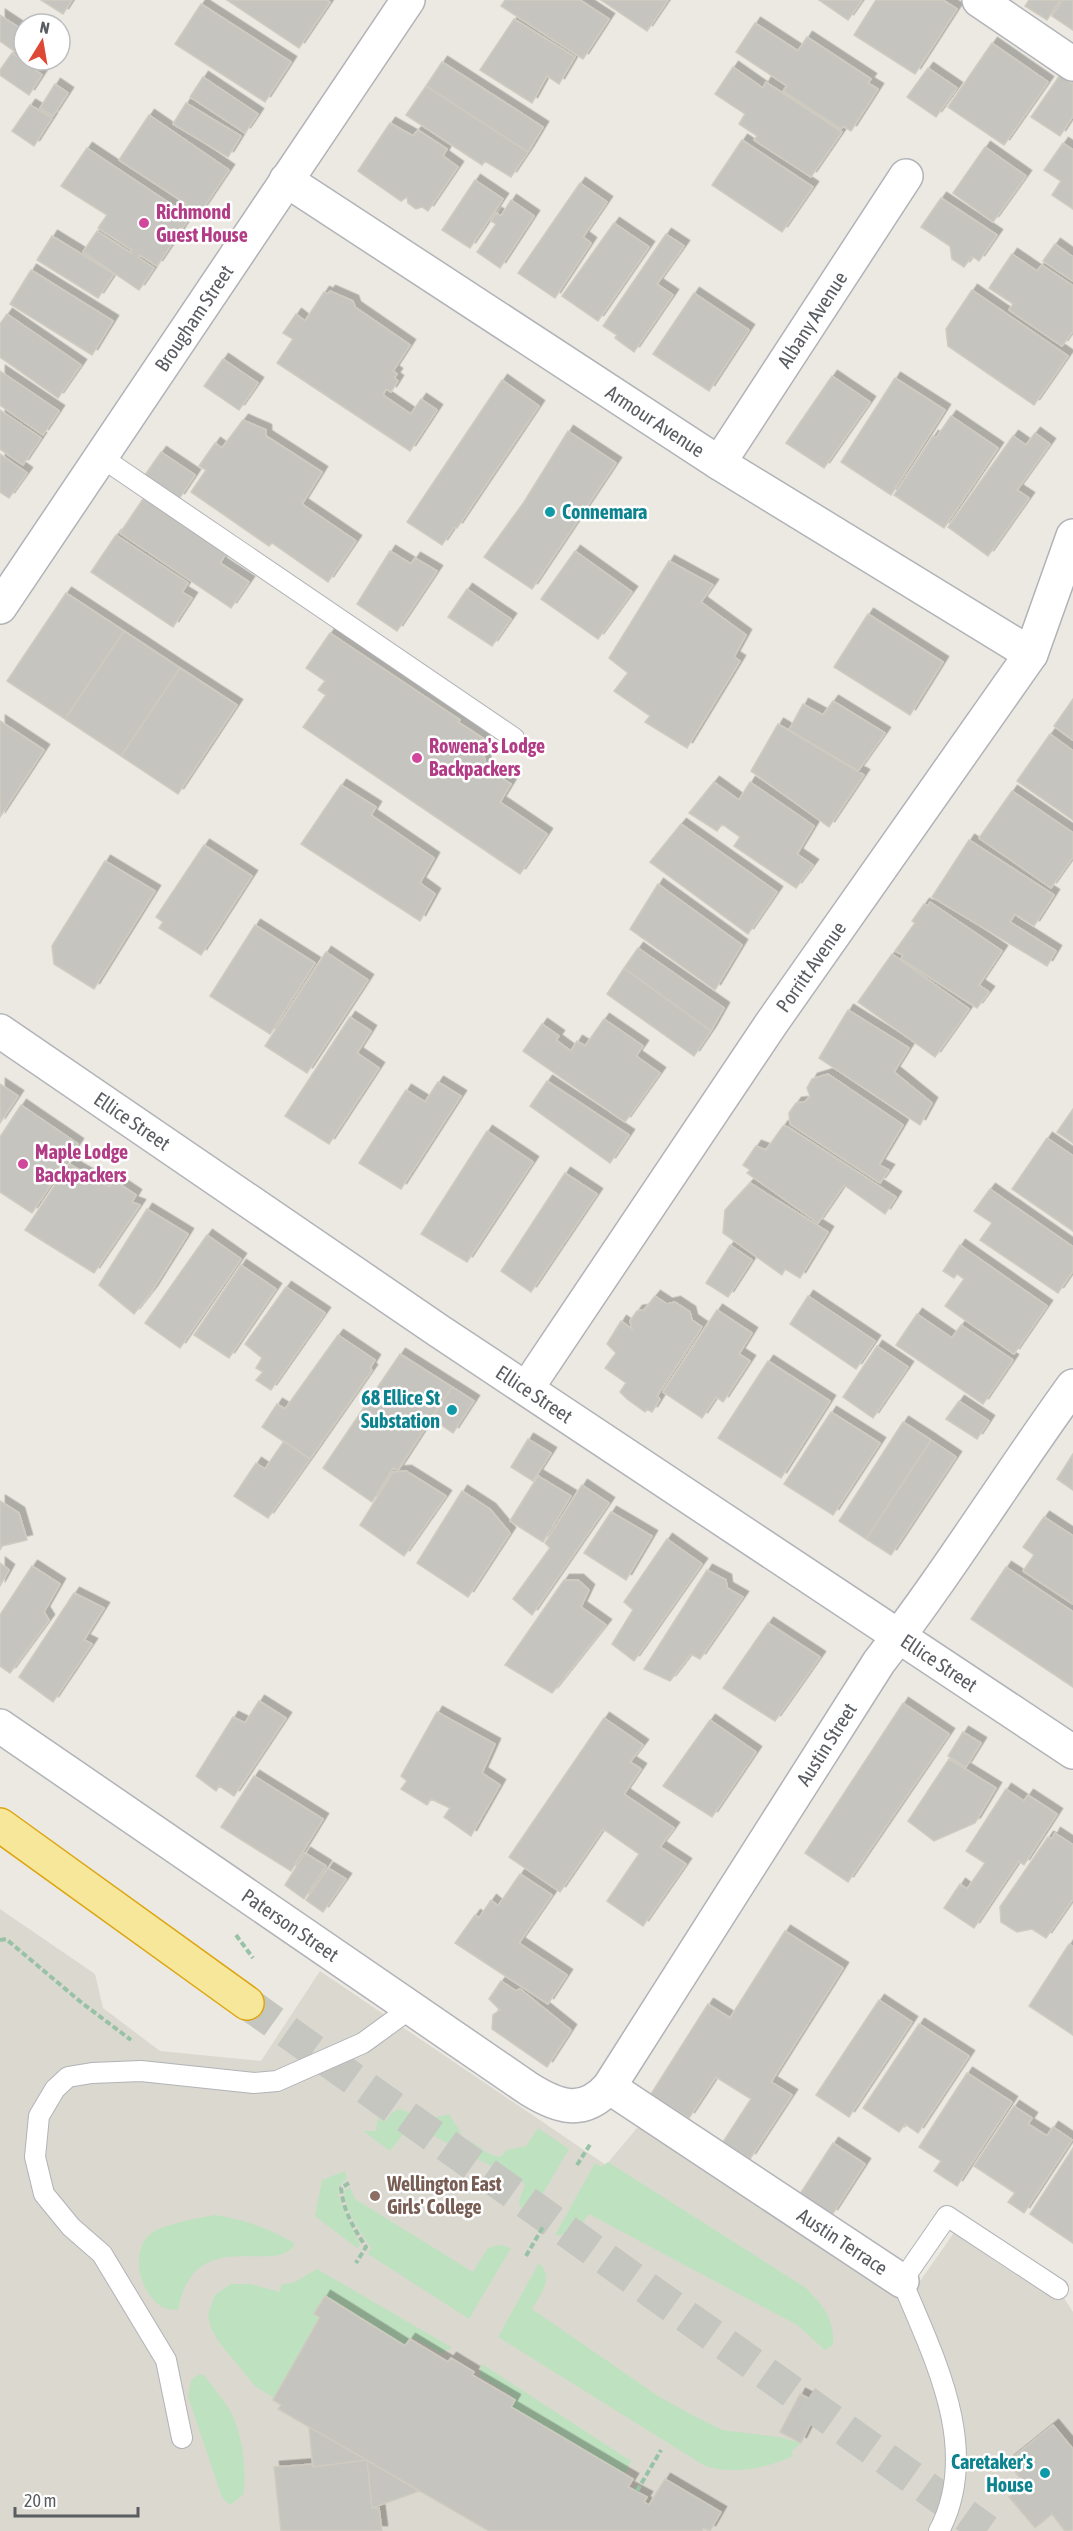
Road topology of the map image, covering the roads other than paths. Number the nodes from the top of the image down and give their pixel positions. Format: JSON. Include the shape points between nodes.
{"nodes":[{"id":1,"x":408,"y":0,"type":"edge"},
{"id":2,"x":979,"y":0,"type":"edge"},
{"id":3,"x":1073,"y":64,"type":"edge"},
{"id":4,"x":906,"y":176,"type":"dead end"},
{"id":5,"x":286,"y":180,"type":"junction"},
{"id":6,"x":101,"y":457,"type":"junction"},
{"id":7,"x":719,"y":463,"type":"junction"},
{"id":8,"x":1073,"y":536,"type":"edge"},
{"id":9,"x":10,"y":571,"type":"edge"},
{"id":10,"x":0,"y":607,"type":"edge"},
{"id":11,"x":1031,"y":654,"type":"junction"},
{"id":12,"x":514,"y":738,"type":"dead end"},
{"id":13,"x":0,"y":1030,"type":"edge"},
{"id":14,"x":1073,"y":1386,"type":"edge"},
{"id":15,"x":527,"y":1388,"type":"junction"},
{"id":16,"x":900,"y":1636,"type":"junction"},
{"id":17,"x":0,"y":1726,"type":"edge"},
{"id":18,"x":1073,"y":1752,"type":"edge"},
{"id":19,"x":0,"y":1825,"type":"edge"},
{"id":20,"x":247,"y":2003,"type":"tunnel mouth"},
{"id":21,"x":411,"y":2008,"type":"junction"},
{"id":22,"x":598,"y":2096,"type":"junction"},
{"id":23,"x":902,"y":2281,"type":"junction"},
{"id":24,"x":1058,"y":2289,"type":"dead end"},
{"id":25,"x":182,"y":2438,"type":"dead end"},
{"id":26,"x":939,"y":2531,"type":"edge"}],
"edges":[{"from":1,"to":5,"type":"street","name":"Brougham Street"},
{"from":2,"to":3,"type":"street"},
{"from":4,"to":7,"type":"street","name":"Albany Avenue"},
{"from":5,"to":6,"type":"street","name":"Brougham Street"},
{"from":5,"to":7,"type":"street","name":"Armour Avenue"},
{"from":6,"to":9,"type":"street","name":"Brougham Street"},
{"from":6,"to":12,"type":"lane"},
{"from":7,"to":11,"type":"street","name":"Armour Avenue"},
{"from":8,"to":11,"type":"street","name":"Porritt Avenue"},
{"from":9,"to":10,"type":"street","name":"Brougham Street"},
{"from":11,"to":15,"type":"street","name":"Porritt Avenue","via":[[771,1024]]},
{"from":13,"to":15,"type":"street","name":"Ellice Street"},
{"from":14,"to":16,"type":"street","name":"Austin Street"},
{"from":15,"to":16,"type":"street","name":"Ellice Street"},
{"from":16,"to":18,"type":"street","name":"Ellice Street"},
{"from":16,"to":22,"type":"street","name":"Austin Street","via":[[879,1662]]},
{"from":17,"to":21,"type":"street","name":"Paterson Street"},
{"from":19,"to":20,"type":"highway"},
{"from":21,"to":22,"type":"street","name":"Paterson Street","via":[[543,2098],[563,2105]]},
{"from":21,"to":25,"type":"lane","via":[[363,2043],[277,2081],[254,2083],[141,2071],[92,2073],[68,2077],[55,2089],[39,2116],[35,2157],[44,2194],[71,2227],[102,2254],[166,2360]]},
{"from":22,"to":23,"type":"street","name":"Austin Terrace"},
{"from":23,"to":24,"type":"lane","name":"Austin Terrace","via":[[947,2217]]},
{"from":23,"to":26,"type":"lane","via":[[942,2375],[955,2434],[954,2495]]}]}
